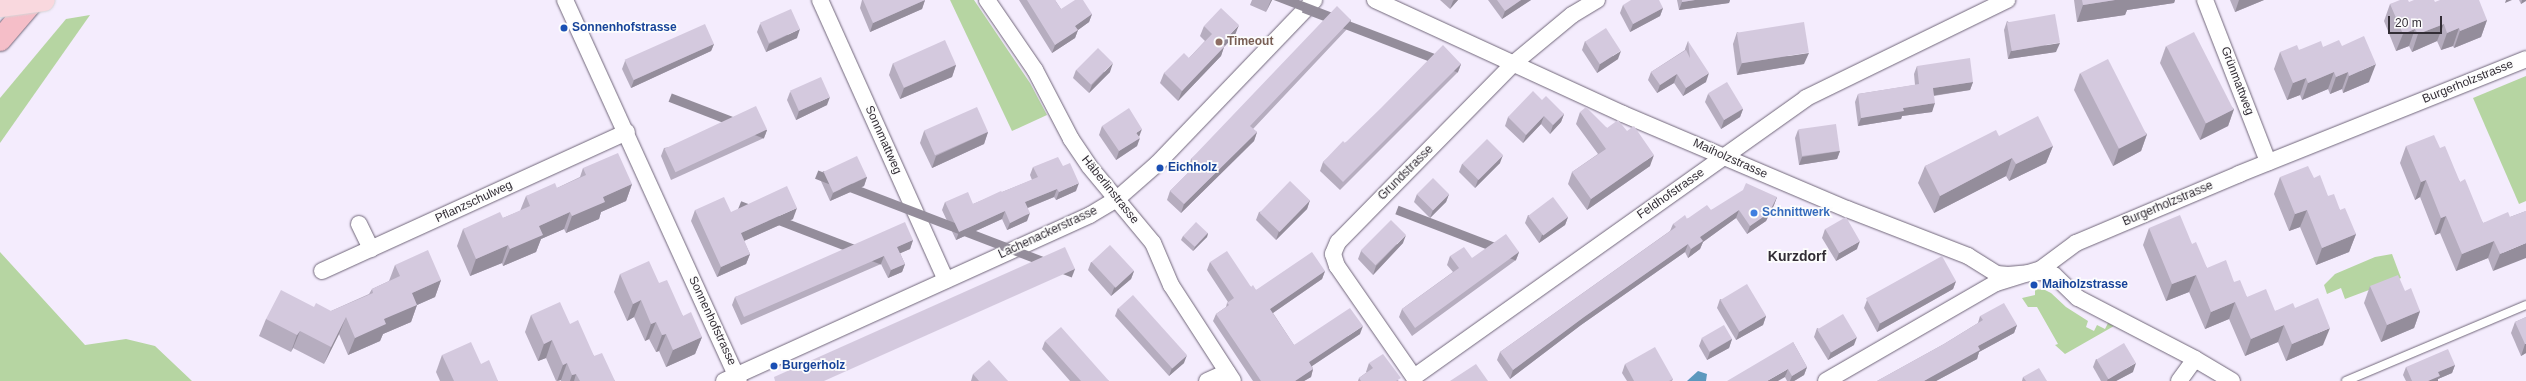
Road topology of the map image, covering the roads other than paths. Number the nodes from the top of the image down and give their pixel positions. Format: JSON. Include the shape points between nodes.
{"nodes":[{"id":1,"x":34,"y":0,"type":"edge"},
{"id":2,"x":44,"y":0,"type":"edge"},
{"id":3,"x":565,"y":0,"type":"edge"},
{"id":4,"x":820,"y":0,"type":"edge"},
{"id":5,"x":987,"y":0,"type":"edge"},
{"id":6,"x":1314,"y":0,"type":"edge"},
{"id":7,"x":1375,"y":0,"type":"edge"},
{"id":8,"x":1597,"y":0,"type":"edge"},
{"id":9,"x":2006,"y":0,"type":"edge"},
{"id":10,"x":2205,"y":0,"type":"edge"},
{"id":11,"x":0,"y":6,"type":"edge"},
{"id":12,"x":0,"y":40,"type":"edge"},
{"id":13,"x":2526,"y":58,"type":"edge"},
{"id":14,"x":1514,"y":63,"type":"junction"},
{"id":15,"x":627,"y":132,"type":"junction"},
{"id":16,"x":1723,"y":157,"type":"junction"},
{"id":17,"x":2268,"y":162,"type":"junction"},
{"id":18,"x":1117,"y":199,"type":"junction"},
{"id":19,"x":359,"y":224,"type":"dead end"},
{"id":20,"x":371,"y":249,"type":"junction"},
{"id":21,"x":322,"y":271,"type":"dead end"},
{"id":22,"x":2031,"y":272,"type":"junction"},
{"id":23,"x":946,"y":280,"type":"junction"},
{"id":24,"x":2526,"y":305,"type":"edge"},
{"id":25,"x":2195,"y":359,"type":"junction"},
{"id":26,"x":1230,"y":377,"type":"edge"},
{"id":27,"x":1414,"y":377,"type":"joint"},
{"id":28,"x":733,"y":379,"type":"edge"},
{"id":29,"x":1207,"y":381,"type":"edge"},
{"id":30,"x":1826,"y":381,"type":"edge"},
{"id":31,"x":2179,"y":381,"type":"edge"},
{"id":32,"x":2232,"y":381,"type":"edge"},
{"id":33,"x":2346,"y":381,"type":"edge"}],
"edges":[{"from":1,"to":12,"type":"highway"},
{"from":2,"to":11,"type":"main road","bridge":true},
{"from":3,"to":15,"type":"street","name":"Sonnenhofstrasse"},
{"from":4,"to":23,"type":"street","name":"Sonnmattweg"},
{"from":5,"to":18,"type":"street","name":"Häberlinstrasse","via":[[1035,70],[1071,139],[1089,166]]},
{"from":6,"to":18,"type":"street","name":"Lachenackerstrasse","via":[[1157,164]]},
{"from":7,"to":14,"type":"street","name":"Maiholzstrasse"},
{"from":8,"to":14,"type":"street","name":"Grundstrasse","via":[[1572,15]]},
{"from":9,"to":16,"type":"street","name":"Feldhofstrasse","via":[[1806,98]]},
{"from":10,"to":17,"type":"street","name":"Grünmattweg"},
{"from":13,"to":17,"type":"street","name":"Burgerholzstrasse"},
{"from":14,"to":16,"type":"street","name":"Maiholzstrasse"},
{"from":14,"to":27,"type":"street","name":"Grundstrasse","via":[[1338,242],[1333,254],[1337,266]]},
{"from":15,"to":20,"type":"street","name":"Pflanzschulweg"},
{"from":15,"to":28,"type":"street","name":"Sonnenhofstrasse"},
{"from":16,"to":22,"type":"street","name":"Maiholzstrasse","via":[[1870,219],[1968,256],[1997,274]]},
{"from":16,"to":27,"type":"street","name":"Feldhofstrasse"},
{"from":17,"to":22,"type":"street","name":"Burgerholzstrasse","via":[[2076,243],[2049,265]]},
{"from":18,"to":23,"type":"street","name":"Lachenackerstrasse","via":[[1090,215]]},
{"from":18,"to":26,"type":"street","name":"Häberlinstrasse","via":[[1153,243],[1171,285]]},
{"from":19,"to":20,"type":"street"},
{"from":20,"to":21,"type":"street","name":"Pflanzschulweg"},
{"from":22,"to":25,"type":"street","name":"Maiholzstrasse","via":[[2054,275],[2078,298]]},
{"from":22,"to":30,"type":"street","name":"Burgerholzstrasse","via":[[1996,283]]},
{"from":23,"to":28,"type":"street","name":"Lachenackerstrasse"},
{"from":24,"to":33,"type":"lane"},
{"from":25,"to":31,"type":"street"},
{"from":25,"to":32,"type":"street","name":"Maiholzstrasse"},
{"from":26,"to":29,"type":"street"}]}
